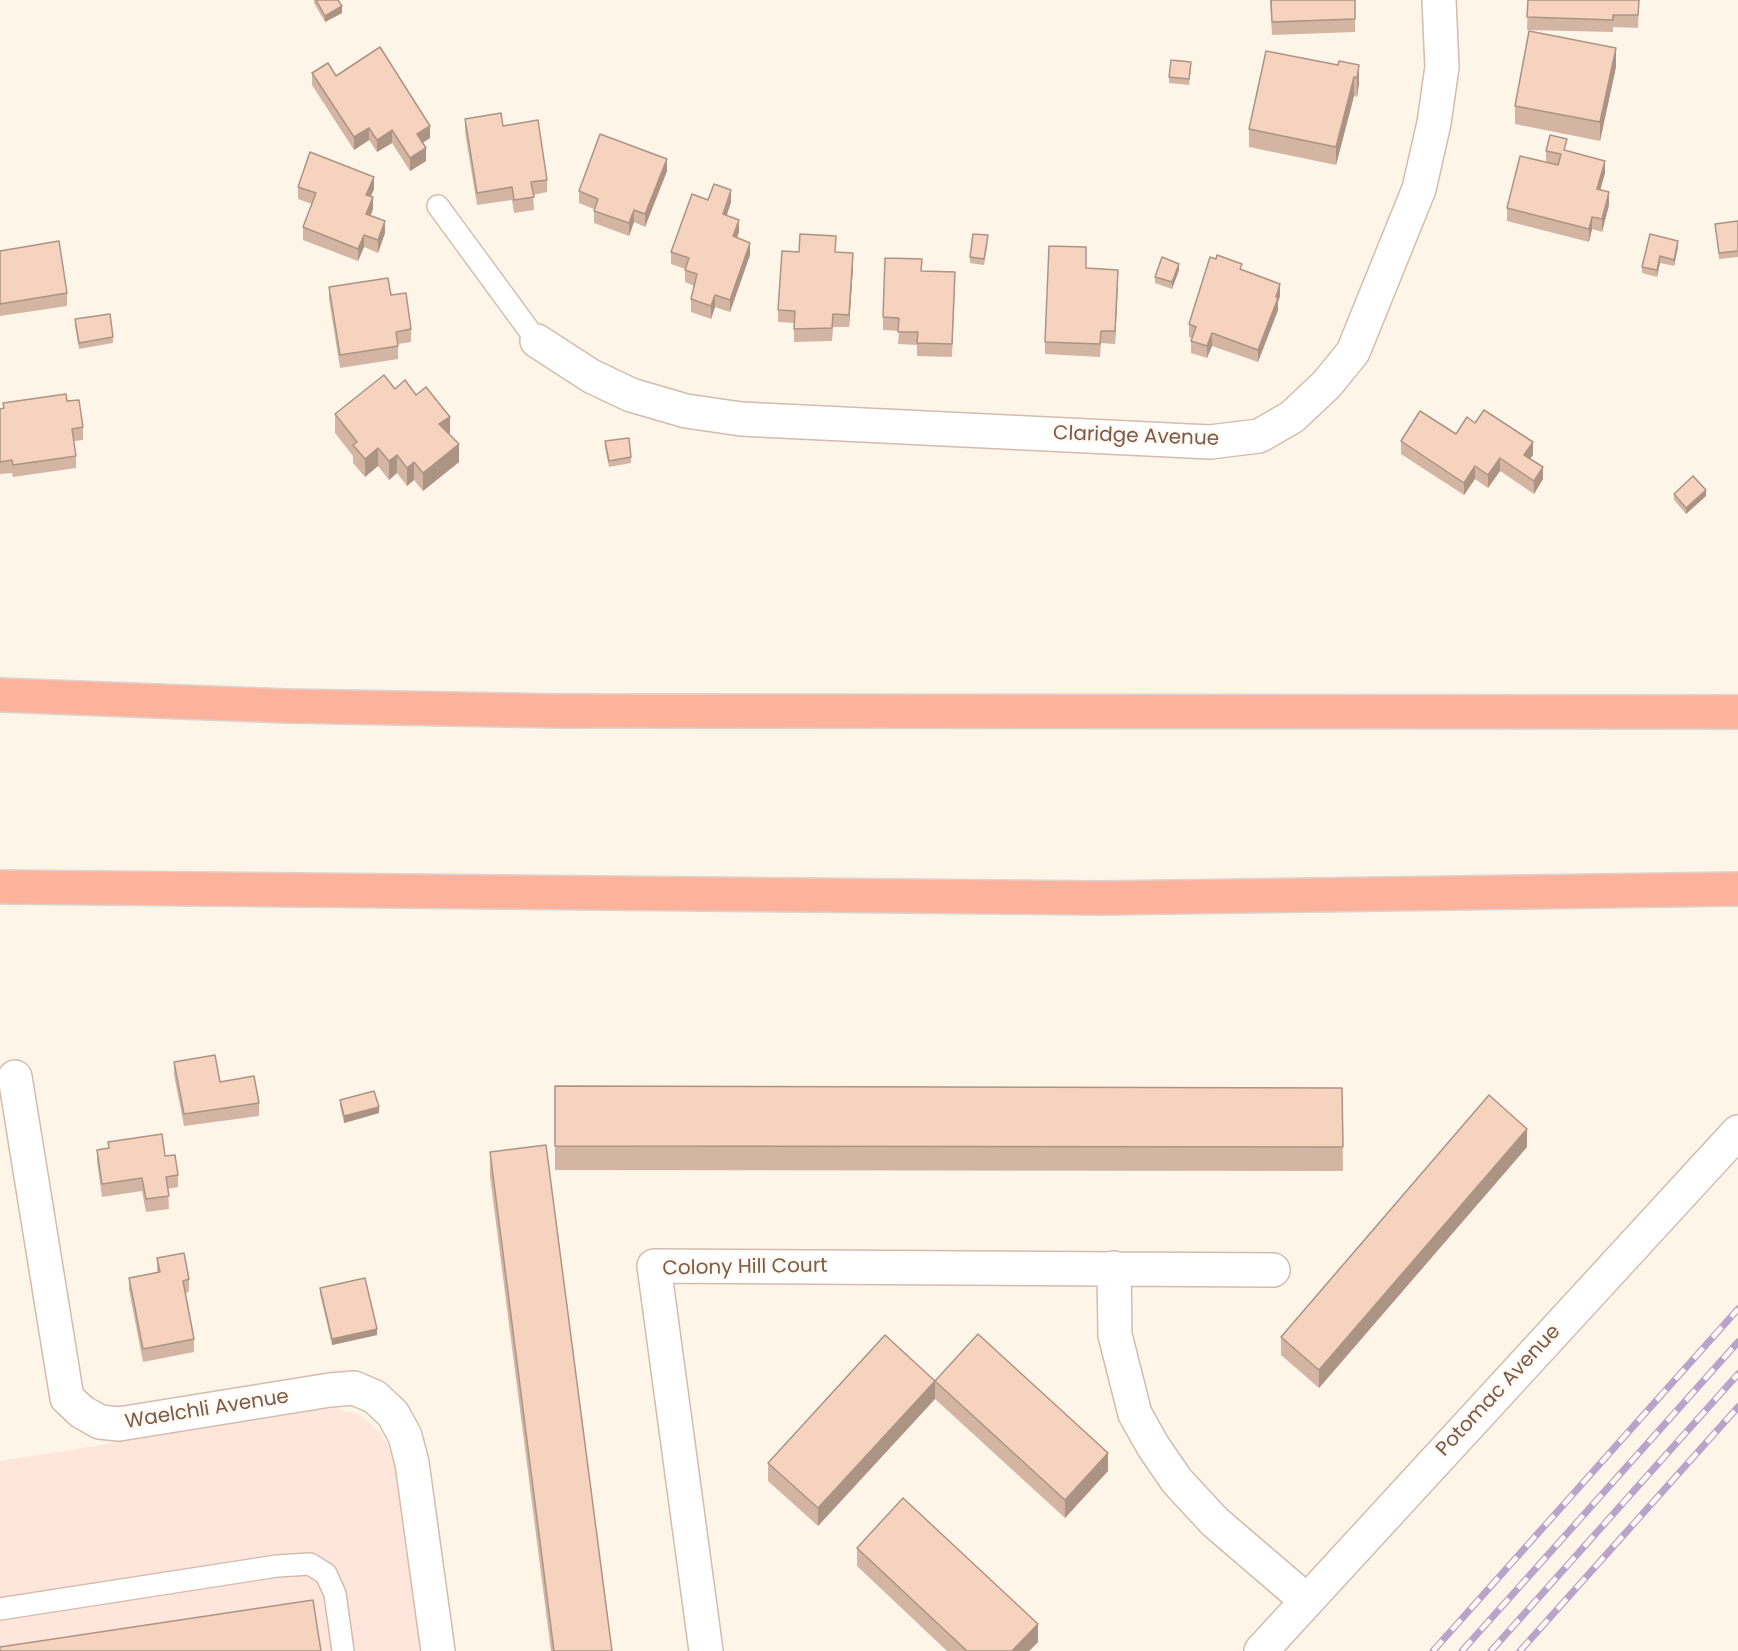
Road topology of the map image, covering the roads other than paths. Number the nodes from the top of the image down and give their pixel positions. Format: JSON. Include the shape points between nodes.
{"nodes":[{"id":1,"x":1439,"y":0,"type":"edge"},
{"id":2,"x":438,"y":207,"type":"dead end"},
{"id":3,"x":537,"y":341,"type":"joint"},
{"id":4,"x":0,"y":695,"type":"edge"},
{"id":5,"x":1738,"y":712,"type":"edge"},
{"id":6,"x":0,"y":886,"type":"edge"},
{"id":7,"x":1738,"y":889,"type":"edge"},
{"id":8,"x":15,"y":1077,"type":"dead end"},
{"id":9,"x":1738,"y":1132,"type":"edge"},
{"id":10,"x":1114,"y":1268,"type":"junction"},
{"id":11,"x":1273,"y":1270,"type":"dead end"},
{"id":12,"x":1306,"y":1600,"type":"junction"},
{"id":13,"x":0,"y":1609,"type":"edge"},
{"id":14,"x":343,"y":1651,"type":"edge"},
{"id":15,"x":438,"y":1651,"type":"edge"},
{"id":16,"x":706,"y":1651,"type":"edge"},
{"id":17,"x":1261,"y":1651,"type":"edge"}],
"edges":[{"from":1,"to":3,"type":"street","name":"Claridge Avenue","via":[[1442,67],[1419,189],[1353,352],[1292,417],[1259,436],[1210,442],[741,419],[686,411],[631,395],[591,376]]},
{"from":2,"to":3,"type":"lane"},
{"from":4,"to":5,"type":"highway","via":[[560,711]]},
{"from":6,"to":7,"type":"highway","via":[[1102,898]]},
{"from":8,"to":15,"type":"street","name":"Waelchli Avenue","via":[[67,1398],[100,1422],[119,1424],[330,1390],[354,1388],[375,1397],[393,1414],[405,1436],[412,1463]]},
{"from":9,"to":12,"type":"street","name":"Potomac Avenue"},
{"from":10,"to":11,"type":"street","name":"Colony Hill Court"},
{"from":10,"to":12,"type":"street","via":[[1115,1335],[1135,1414],[1153,1446],[1177,1481],[1215,1522]]},
{"from":10,"to":16,"type":"street","name":"Colony Hill Court","via":[[654,1266]]},
{"from":12,"to":17,"type":"street","name":"Potomac Avenue"},
{"from":13,"to":14,"type":"lane","via":[[310,1564],[326,1574],[335,1594]]}]}
